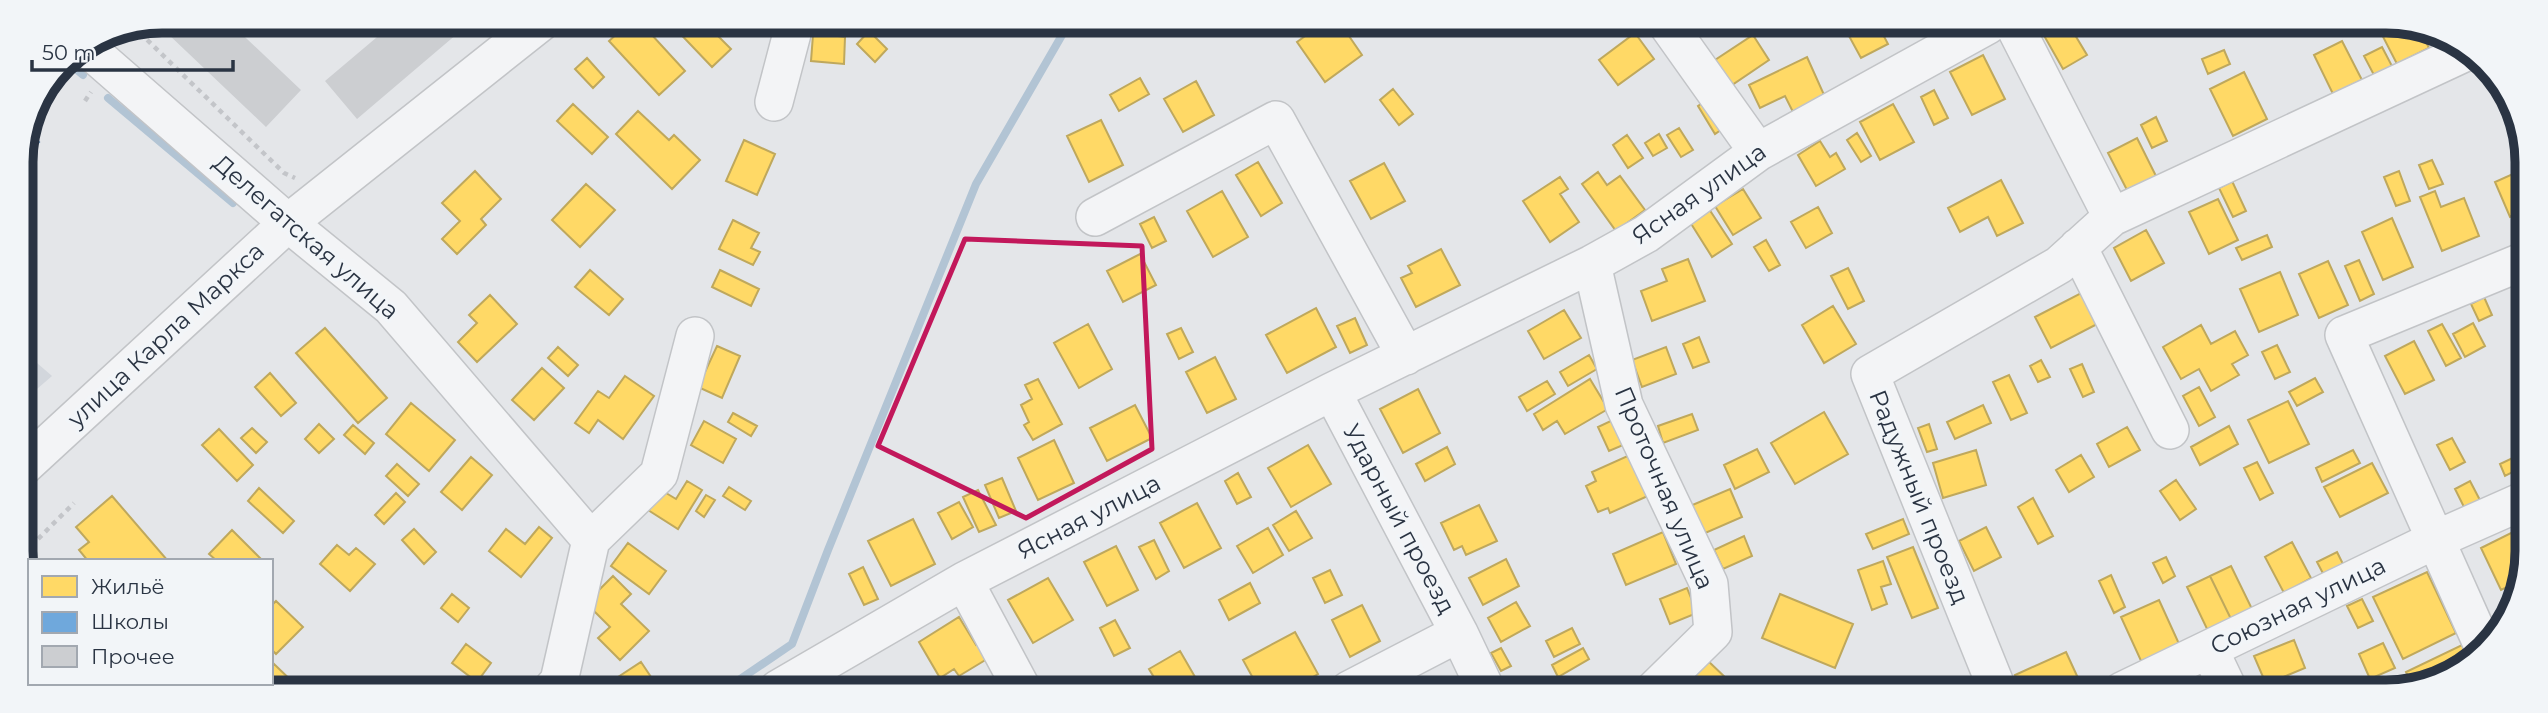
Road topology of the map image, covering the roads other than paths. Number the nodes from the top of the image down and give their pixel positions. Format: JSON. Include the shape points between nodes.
{"nodes":[{"id":1,"x":1674,"y":33,"type":"edge"},
{"id":2,"x":1973,"y":33,"type":"edge"},
{"id":3,"x":2018,"y":33,"type":"edge"},
{"id":4,"x":526,"y":34,"type":"edge"},
{"id":5,"x":792,"y":34,"type":"edge"},
{"id":6,"x":94,"y":54,"type":"edge"},
{"id":7,"x":2457,"y":55,"type":"edge"},
{"id":8,"x":774,"y":102,"type":"dead end"},
{"id":9,"x":1758,"y":152,"type":"junction"},
{"id":10,"x":1095,"y":217,"type":"dead end"},
{"id":11,"x":2112,"y":217,"type":"junction"},
{"id":12,"x":288,"y":223,"type":"junction"},
{"id":13,"x":2078,"y":247,"type":"junction"},
{"id":14,"x":1592,"y":264,"type":"junction"},
{"id":15,"x":2515,"y":265,"type":"edge"},
{"id":16,"x":695,"y":336,"type":"dead end"},
{"id":17,"x":1406,"y":356,"type":"junction"},
{"id":18,"x":1339,"y":405,"type":"dead end"},
{"id":19,"x":2170,"y":430,"type":"dead end"},
{"id":20,"x":33,"y":458,"type":"edge"},
{"id":21,"x":2515,"y":505,"type":"edge"},
{"id":22,"x":591,"y":540,"type":"junction"},
{"id":23,"x":2437,"y":540,"type":"junction"},
{"id":24,"x":964,"y":581,"type":"junction"},
{"id":25,"x":1459,"y":632,"type":"junction"},
{"id":26,"x":2480,"y":639,"type":"edge"},
{"id":27,"x":2209,"y":649,"type":"junction"},
{"id":28,"x":1369,"y":679,"type":"edge"},
{"id":29,"x":1481,"y":679,"type":"edge"},
{"id":30,"x":1665,"y":679,"type":"edge"},
{"id":31,"x":1993,"y":679,"type":"edge"},
{"id":32,"x":2147,"y":679,"type":"edge"},
{"id":33,"x":2223,"y":679,"type":"edge"},
{"id":34,"x":560,"y":680,"type":"edge"},
{"id":35,"x":794,"y":680,"type":"edge"},
{"id":36,"x":1017,"y":680,"type":"edge"}],
"edges":[{"from":1,"to":9,"type":"street"},
{"from":2,"to":9,"type":"street","name":"Ясная улица"},
{"from":3,"to":11,"type":"street"},
{"from":4,"to":12,"type":"street","name":"улица Карла Маркса"},
{"from":5,"to":8,"type":"street"},
{"from":6,"to":12,"type":"street","name":"Делегатская улица"},
{"from":7,"to":11,"type":"street","name":"Радужный проезд"},
{"from":9,"to":14,"type":"street","name":"Ясная улица","via":[[1646,234]]},
{"from":10,"to":17,"type":"street","via":[[1276,120]]},
{"from":11,"to":13,"type":"street","name":"Радужный проезд"},
{"from":12,"to":20,"type":"street","name":"улица Карла Маркса"},
{"from":12,"to":22,"type":"street","name":"Делегатская улица","via":[[391,307]]},
{"from":13,"to":19,"type":"street"},
{"from":13,"to":31,"type":"street","name":"Радужный проезд","via":[[2059,265],[1870,374]]},
{"from":14,"to":17,"type":"street","name":"Ясная улица"},
{"from":14,"to":30,"type":"street","name":"Проточная улица","via":[[1624,405],[1709,584],[1713,632]]},
{"from":15,"to":23,"type":"street","via":[[2344,335]]},
{"from":16,"to":22,"type":"street","via":[[659,474]]},
{"from":17,"to":24,"type":"street","name":"Ясная улица"},
{"from":18,"to":25,"type":"street","name":"Ударный проезд"},
{"from":21,"to":23,"type":"street","name":"Союзная улица"},
{"from":22,"to":34,"type":"street"},
{"from":23,"to":26,"type":"street"},
{"from":23,"to":27,"type":"street","name":"Союзная улица"},
{"from":24,"to":35,"type":"street","name":"Ясная улица"},
{"from":24,"to":36,"type":"street"},
{"from":25,"to":28,"type":"street","name":"Ударный проезд"},
{"from":25,"to":29,"type":"street","name":"Ударный проезд"},
{"from":27,"to":32,"type":"street","name":"Союзная улица"},
{"from":27,"to":33,"type":"street"}]}
